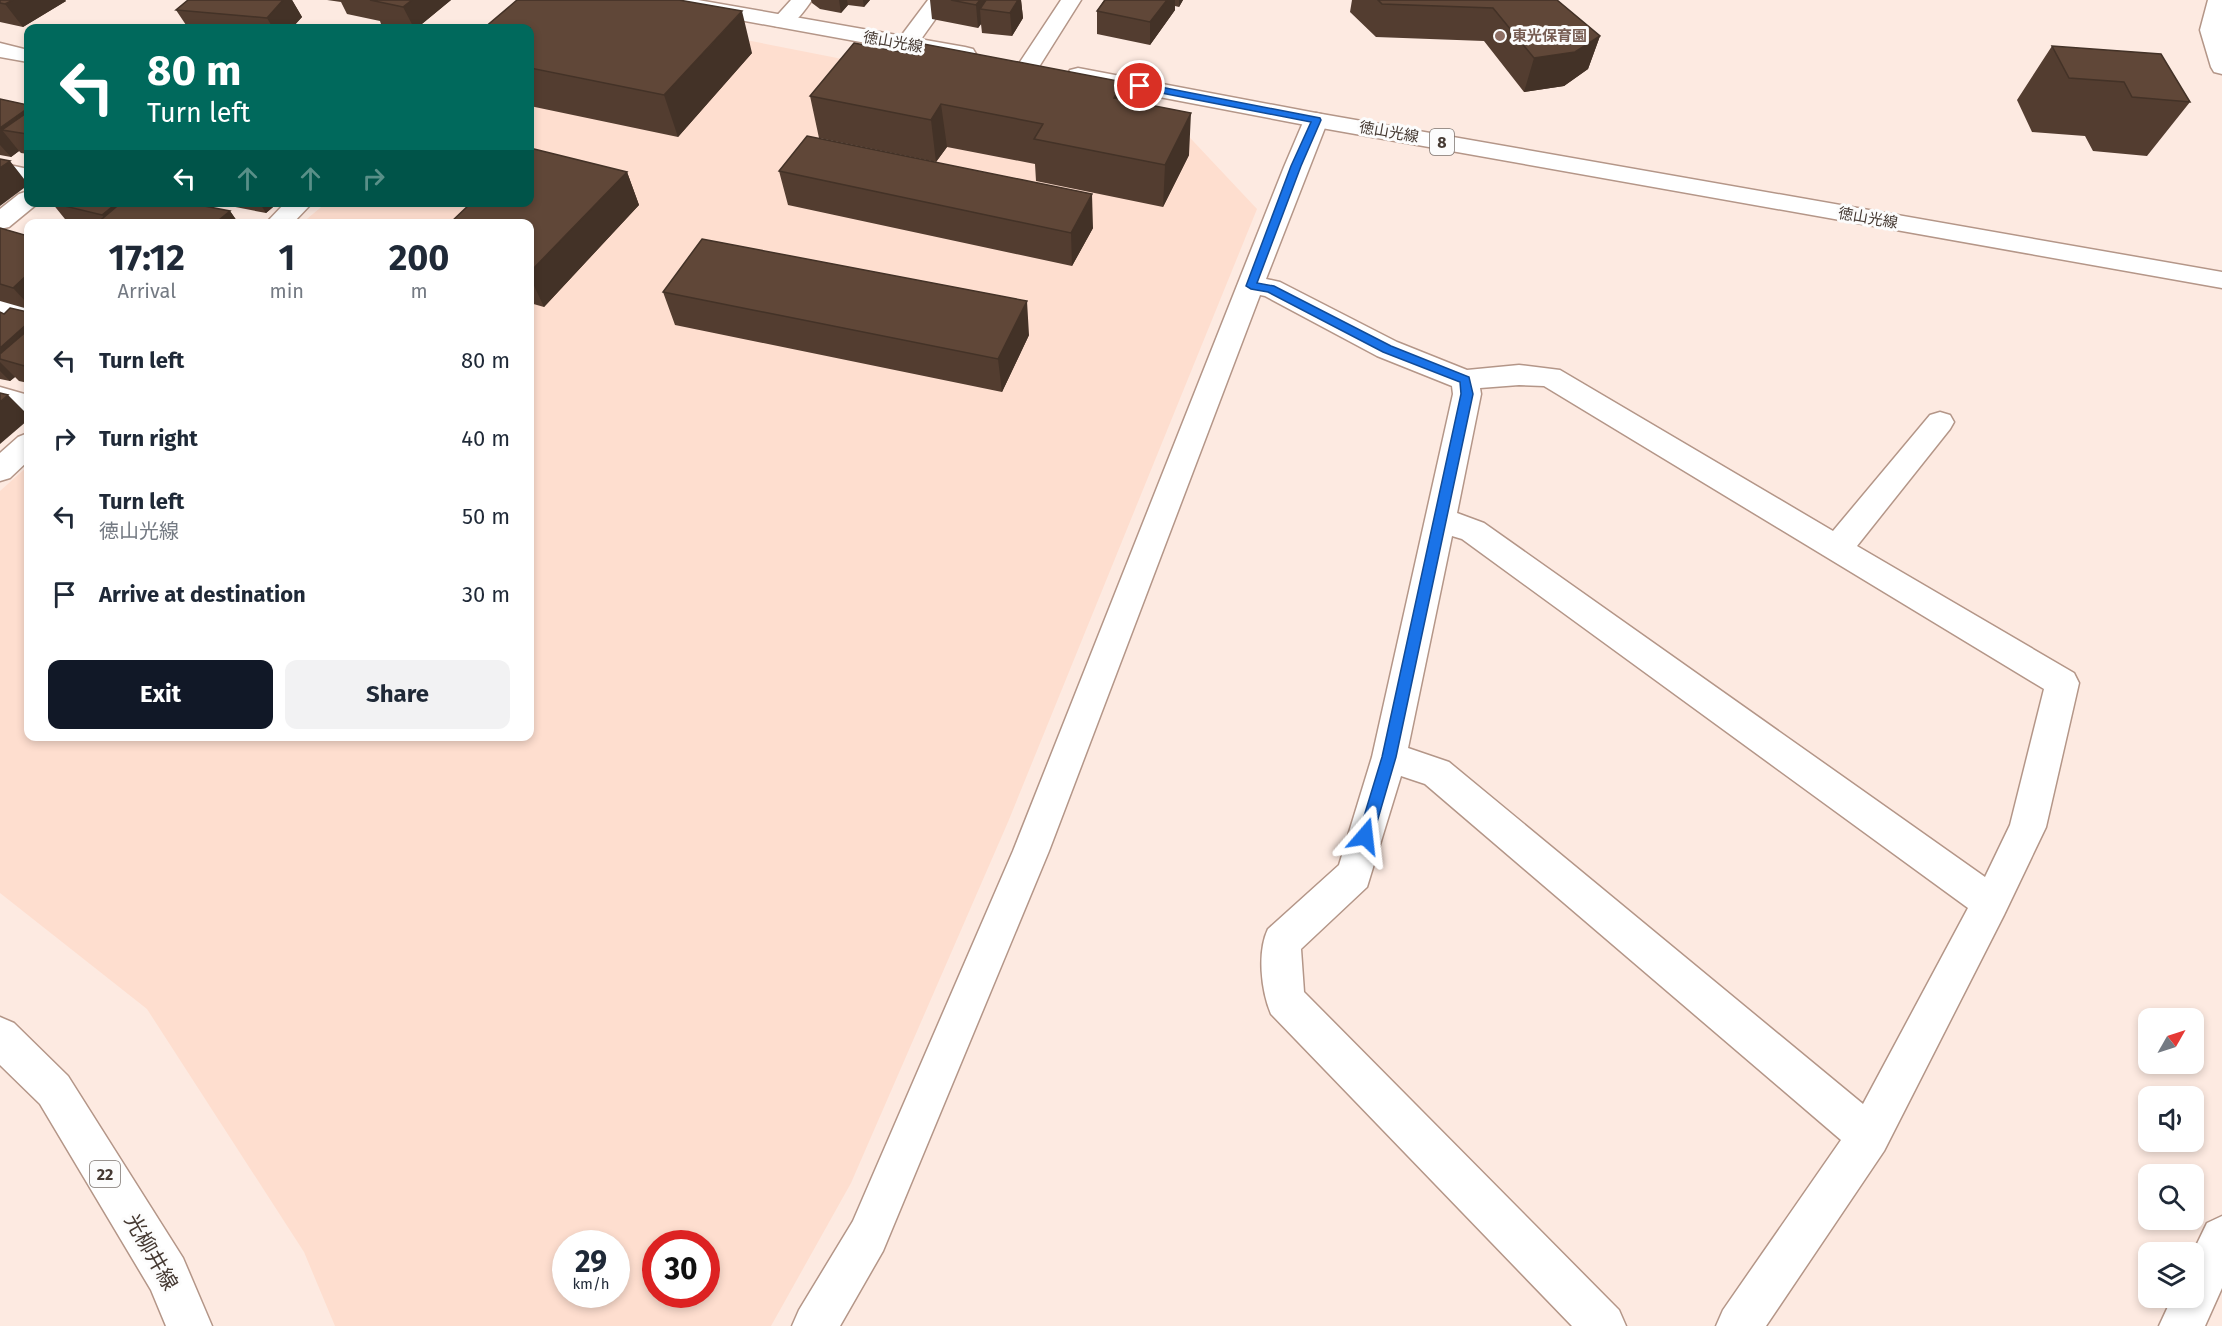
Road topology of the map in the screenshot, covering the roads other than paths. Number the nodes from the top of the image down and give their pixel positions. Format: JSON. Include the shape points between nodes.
{"nodes":[{"id":1,"x":663,"y":0,"type":"edge"},
{"id":2,"x":802,"y":0,"type":"edge"},
{"id":3,"x":939,"y":0,"type":"edge"},
{"id":4,"x":1071,"y":0,"type":"edge"},
{"id":5,"x":2218,"y":0,"type":"edge"},
{"id":6,"x":783,"y":21,"type":"junction"},
{"id":7,"x":906,"y":45,"type":"junction"},
{"id":8,"x":0,"y":50,"type":"edge"},
{"id":9,"x":24,"y":56,"type":"edge"},
{"id":10,"x":1007,"y":61,"type":"junction"},
{"id":11,"x":2222,"y":67,"type":"edge"},
{"id":12,"x":1316,"y":120,"type":"junction"},
{"id":13,"x":0,"y":170,"type":"edge"},
{"id":14,"x":24,"y":175,"type":"edge"},
{"id":15,"x":24,"y":202,"type":"edge"},
{"id":16,"x":296,"y":207,"type":"edge"},
{"id":17,"x":282,"y":219,"type":"edge"},
{"id":18,"x":0,"y":221,"type":"edge"},
{"id":19,"x":2222,"y":280,"type":"edge"},
{"id":20,"x":1251,"y":286,"type":"junction"},
{"id":21,"x":0,"y":309,"type":"edge"},
{"id":22,"x":24,"y":315,"type":"edge"},
{"id":23,"x":1465,"y":380,"type":"junction"},
{"id":24,"x":0,"y":397,"type":"edge"},
{"id":25,"x":24,"y":404,"type":"edge"},
{"id":26,"x":1940,"y":422,"type":"dead end"},
{"id":27,"x":24,"y":448,"type":"edge"},
{"id":28,"x":0,"y":470,"type":"edge"},
{"id":29,"x":1439,"y":519,"type":"junction"},
{"id":30,"x":1836,"y":550,"type":"junction"},
{"id":31,"x":1389,"y":757,"type":"junction"},
{"id":32,"x":1991,"y":903,"type":"junction"},
{"id":33,"x":0,"y":1037,"type":"edge"},
{"id":34,"x":1869,"y":1136,"type":"junction"},
{"id":35,"x":2222,"y":1238,"type":"edge"},
{"id":36,"x":189,"y":1326,"type":"edge"},
{"id":37,"x":815,"y":1326,"type":"edge"},
{"id":38,"x":1603,"y":1326,"type":"edge"},
{"id":39,"x":1739,"y":1326,"type":"edge"},
{"id":40,"x":2182,"y":1326,"type":"edge"}],
"edges":[{"from":1,"to":6,"type":"street","name":"徳山光線","number":"8"},
{"from":2,"to":6,"type":"street"},
{"from":3,"to":7,"type":"street"},
{"from":4,"to":10,"type":"street"},
{"from":5,"to":11,"type":"street","via":[[2211,30]]},
{"from":6,"to":7,"type":"street","name":"徳山光線","number":"8"},
{"from":7,"to":10,"type":"street","name":"徳山光線","number":"8"},
{"from":8,"to":9,"type":"street"},
{"from":10,"to":12,"type":"street","name":"徳山光線","number":"8"},
{"from":12,"to":19,"type":"street","name":"徳山光線","number":"8"},
{"from":12,"to":20,"type":"street"},
{"from":13,"to":14,"type":"street"},
{"from":15,"to":18,"type":"street"},
{"from":16,"to":17,"type":"street"},
{"from":20,"to":23,"type":"street","via":[[1270,288],[1387,349]]},
{"from":20,"to":37,"type":"street","via":[[1031,851],[868,1236]]},
{"from":21,"to":22,"type":"street"},
{"from":23,"to":29,"type":"street","via":[[1467,394]]},
{"from":23,"to":30,"type":"street","via":[[1519,375],[1550,377]]},
{"from":24,"to":25,"type":"street"},
{"from":26,"to":30,"type":"street"},
{"from":27,"to":28,"type":"street"},
{"from":29,"to":31,"type":"street"},
{"from":29,"to":32,"type":"street","via":[[1473,531]]},
{"from":30,"to":32,"type":"street","via":[[2062,683],[2028,827]]},
{"from":31,"to":34,"type":"street","via":[[1437,773]]},
{"from":31,"to":38,"type":"street","via":[[1354,874],[1281,942],[1285,1000]]},
{"from":32,"to":34,"type":"street"},
{"from":33,"to":36,"type":"street","name":"光柳井線","number":"22","via":[[54,1090],[166,1274]]},
{"from":34,"to":39,"type":"street"},
{"from":35,"to":40,"type":"street"}]}
